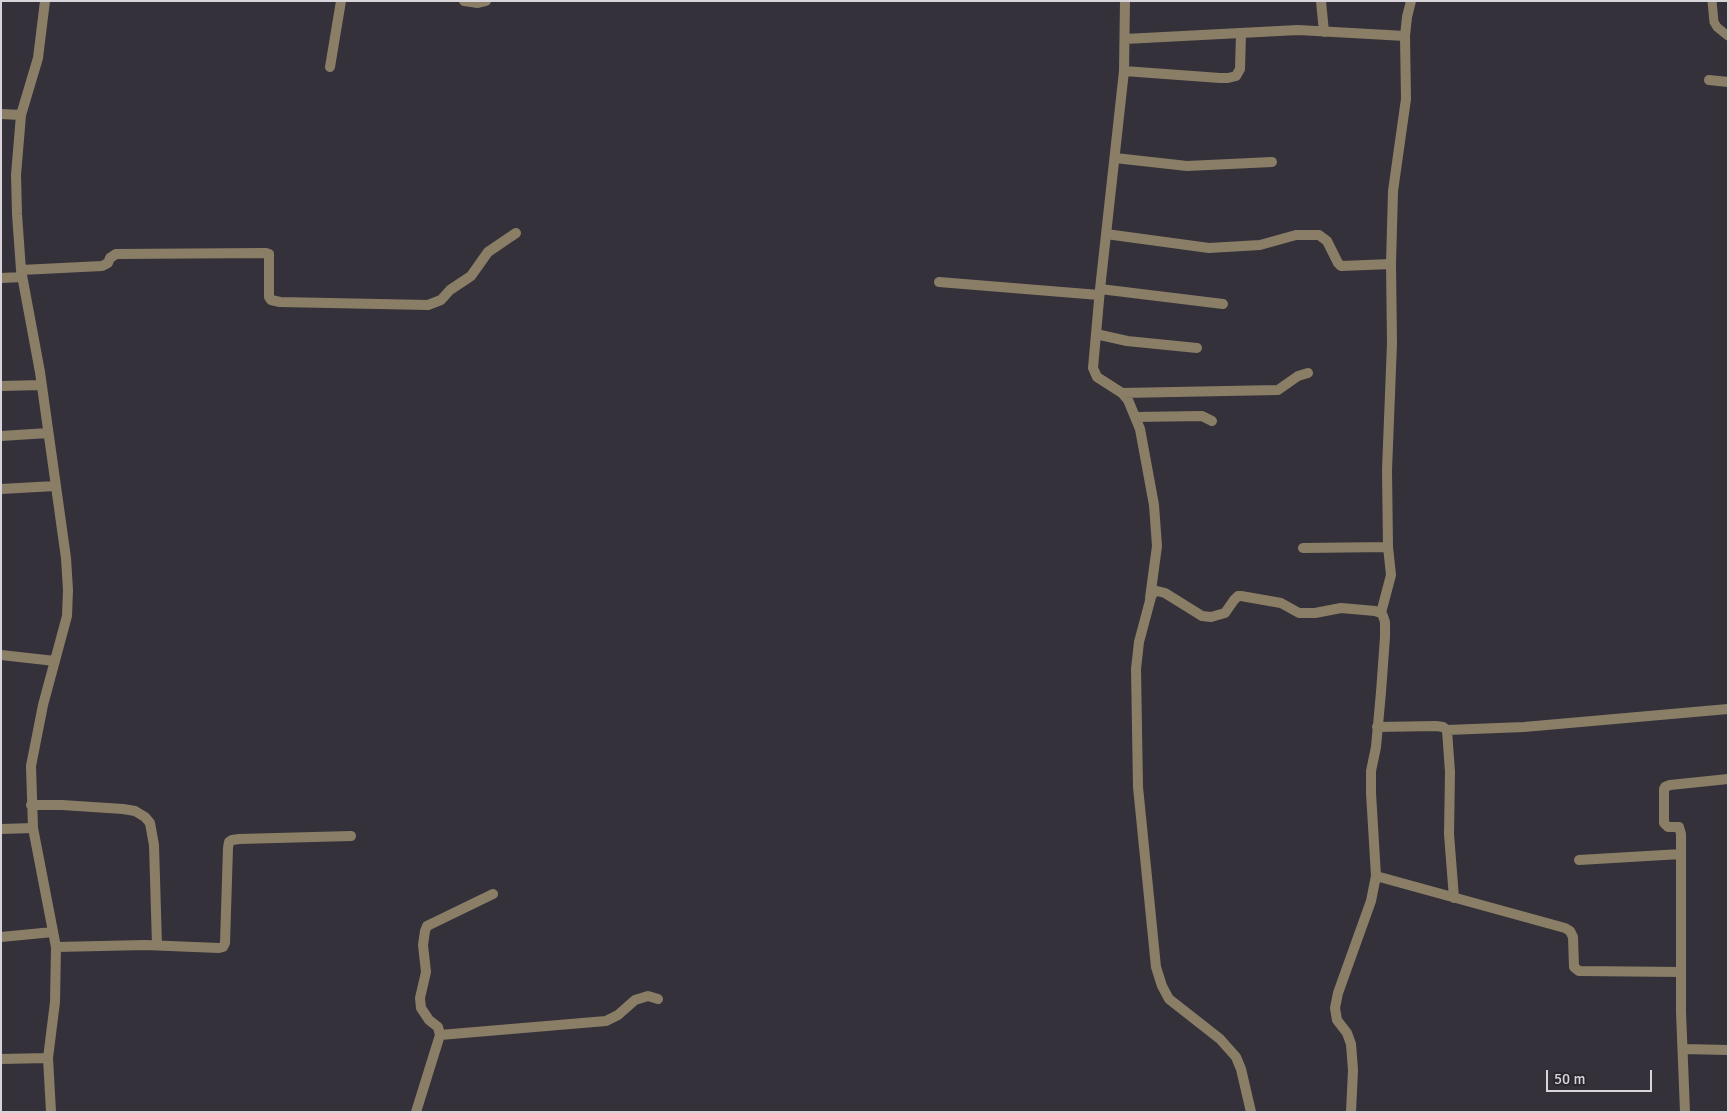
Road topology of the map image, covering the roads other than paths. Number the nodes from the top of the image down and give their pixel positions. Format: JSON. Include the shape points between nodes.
{"nodes":[{"id":1,"x":45,"y":1,"type":"edge"},
{"id":2,"x":341,"y":1,"type":"edge"},
{"id":3,"x":464,"y":1,"type":"edge"},
{"id":4,"x":486,"y":1,"type":"edge"},
{"id":5,"x":1125,"y":1,"type":"edge"},
{"id":6,"x":1321,"y":1,"type":"edge"},
{"id":7,"x":1411,"y":1,"type":"edge"},
{"id":8,"x":1712,"y":1,"type":"edge"},
{"id":9,"x":1324,"y":32,"type":"junction"},
{"id":10,"x":1241,"y":33,"type":"junction"},
{"id":11,"x":1405,"y":36,"type":"junction"},
{"id":12,"x":1728,"y":36,"type":"edge"},
{"id":13,"x":1125,"y":39,"type":"junction"},
{"id":14,"x":330,"y":67,"type":"dead end"},
{"id":15,"x":1124,"y":71,"type":"junction"},
{"id":16,"x":1709,"y":80,"type":"dead end"},
{"id":17,"x":1728,"y":82,"type":"edge"},
{"id":18,"x":1,"y":114,"type":"edge"},
{"id":19,"x":21,"y":115,"type":"junction"},
{"id":20,"x":1115,"y":158,"type":"junction"},
{"id":21,"x":1272,"y":162,"type":"dead end"},
{"id":22,"x":516,"y":233,"type":"dead end"},
{"id":23,"x":1106,"y":234,"type":"junction"},
{"id":24,"x":1391,"y":264,"type":"junction"},
{"id":25,"x":22,"y":274,"type":"junction"},
{"id":26,"x":1,"y":278,"type":"edge"},
{"id":27,"x":939,"y":282,"type":"dead end"},
{"id":28,"x":1099,"y":292,"type":"junction"},
{"id":29,"x":1223,"y":304,"type":"dead end"},
{"id":30,"x":1096,"y":334,"type":"junction"},
{"id":31,"x":1197,"y":348,"type":"dead end"},
{"id":32,"x":1308,"y":373,"type":"dead end"},
{"id":33,"x":42,"y":385,"type":"junction"},
{"id":34,"x":1,"y":386,"type":"edge"},
{"id":35,"x":1122,"y":393,"type":"junction"},
{"id":36,"x":1136,"y":417,"type":"junction"},
{"id":37,"x":1212,"y":421,"type":"dead end"},
{"id":38,"x":48,"y":433,"type":"junction"},
{"id":39,"x":1,"y":436,"type":"edge"},
{"id":40,"x":55,"y":486,"type":"junction"},
{"id":41,"x":1,"y":489,"type":"edge"},
{"id":42,"x":1388,"y":547,"type":"junction"},
{"id":43,"x":1303,"y":548,"type":"dead end"},
{"id":44,"x":1150,"y":601,"type":"junction"},
{"id":45,"x":1381,"y":613,"type":"junction"},
{"id":46,"x":1,"y":655,"type":"edge"},
{"id":47,"x":55,"y":661,"type":"junction"},
{"id":48,"x":1728,"y":709,"type":"edge"},
{"id":49,"x":1378,"y":727,"type":"junction"},
{"id":50,"x":1447,"y":730,"type":"junction"},
{"id":51,"x":1728,"y":779,"type":"edge"},
{"id":52,"x":31,"y":805,"type":"junction"},
{"id":53,"x":33,"y":828,"type":"junction"},
{"id":54,"x":1,"y":829,"type":"edge"},
{"id":55,"x":351,"y":836,"type":"dead end"},
{"id":56,"x":1682,"y":854,"type":"junction"},
{"id":57,"x":1579,"y":860,"type":"dead end"},
{"id":58,"x":1376,"y":876,"type":"junction"},
{"id":59,"x":493,"y":894,"type":"dead end"},
{"id":60,"x":1454,"y":898,"type":"junction"},
{"id":61,"x":53,"y":932,"type":"junction"},
{"id":62,"x":1,"y":937,"type":"edge"},
{"id":63,"x":157,"y":945,"type":"junction"},
{"id":64,"x":56,"y":947,"type":"junction"},
{"id":65,"x":1682,"y":972,"type":"junction"},
{"id":66,"x":658,"y":998,"type":"dead end"},
{"id":67,"x":440,"y":1035,"type":"junction"},
{"id":68,"x":1683,"y":1049,"type":"junction"},
{"id":69,"x":1728,"y":1050,"type":"edge"},
{"id":70,"x":48,"y":1058,"type":"junction"},
{"id":71,"x":1,"y":1059,"type":"edge"},
{"id":72,"x":1350,"y":1110,"type":"edge"},
{"id":73,"x":51,"y":1112,"type":"edge"},
{"id":74,"x":416,"y":1112,"type":"edge"},
{"id":75,"x":1251,"y":1112,"type":"edge"},
{"id":76,"x":1685,"y":1112,"type":"edge"}],
"edges":[{"from":1,"to":19,"type":"street","via":[[38,58]]},
{"from":2,"to":14,"type":"street"},
{"from":3,"to":4,"type":"street"},
{"from":5,"to":13,"type":"street"},
{"from":6,"to":9,"type":"street"},
{"from":7,"to":11,"type":"street"},
{"from":8,"to":12,"type":"lane","via":[[1716,27]]},
{"from":9,"to":10,"type":"street"},
{"from":9,"to":11,"type":"street"},
{"from":10,"to":13,"type":"street"},
{"from":10,"to":15,"type":"street","via":[[1240,69],[1236,76],[1220,78]]},
{"from":11,"to":24,"type":"street","via":[[1406,98],[1393,191]]},
{"from":13,"to":15,"type":"street"},
{"from":15,"to":20,"type":"street"},
{"from":16,"to":17,"type":"street"},
{"from":18,"to":19,"type":"street"},
{"from":19,"to":25,"type":"street","via":[[16,214]]},
{"from":20,"to":21,"type":"street","via":[[1187,166]]},
{"from":20,"to":23,"type":"street"},
{"from":22,"to":25,"type":"street","via":[[488,252],[471,276],[441,300],[428,305],[271,300],[269,254],[266,253],[116,254],[102,266]]},
{"from":23,"to":24,"type":"street","via":[[1209,248],[1260,245],[1296,235],[1319,235],[1327,241],[1341,266]]},
{"from":23,"to":28,"type":"street"},
{"from":24,"to":42,"type":"street"},
{"from":25,"to":26,"type":"street"},
{"from":25,"to":33,"type":"street"},
{"from":27,"to":28,"type":"street"},
{"from":28,"to":29,"type":"street"},
{"from":28,"to":30,"type":"street"},
{"from":30,"to":31,"type":"street","via":[[1127,341]]},
{"from":30,"to":35,"type":"street","via":[[1094,373]]},
{"from":32,"to":35,"type":"street","via":[[1278,390]]},
{"from":33,"to":34,"type":"street"},
{"from":33,"to":38,"type":"street"},
{"from":35,"to":36,"type":"street"},
{"from":36,"to":37,"type":"street","via":[[1202,416]]},
{"from":36,"to":44,"type":"street","via":[[1154,505],[1158,546]]},
{"from":38,"to":39,"type":"street"},
{"from":38,"to":40,"type":"street"},
{"from":40,"to":41,"type":"street"},
{"from":40,"to":47,"type":"street","via":[[68,590],[67,616]]},
{"from":42,"to":43,"type":"street"},
{"from":42,"to":45,"type":"street","via":[[1392,575]]},
{"from":44,"to":45,"type":"street","via":[[1153,593],[1165,593],[1202,616],[1211,618],[1225,613],[1238,596],[1280,603],[1299,613],[1342,608]]},
{"from":44,"to":75,"type":"street","via":[[1139,642],[1136,679],[1138,786],[1156,967],[1170,999],[1220,1039],[1236,1058]]},
{"from":45,"to":49,"type":"street","via":[[1385,637]]},
{"from":46,"to":47,"type":"street"},
{"from":47,"to":52,"type":"street","via":[[36,735]]},
{"from":48,"to":50,"type":"street","via":[[1533,727]]},
{"from":49,"to":50,"type":"street","via":[[1436,726]]},
{"from":49,"to":58,"type":"street","via":[[1371,771]]},
{"from":50,"to":60,"type":"street"},
{"from":51,"to":56,"type":"street","via":[[1664,788],[1664,824],[1681,829]]},
{"from":52,"to":53,"type":"street"},
{"from":52,"to":63,"type":"street","via":[[124,809],[145,817],[153,832],[155,853]]},
{"from":53,"to":54,"type":"street"},
{"from":53,"to":61,"type":"street"},
{"from":55,"to":63,"type":"street","via":[[232,840],[228,848],[223,947]]},
{"from":56,"to":57,"type":"street"},
{"from":56,"to":65,"type":"street"},
{"from":58,"to":60,"type":"street"},
{"from":58,"to":72,"type":"street","via":[[1371,901],[1335,1008],[1337,1020],[1351,1044]]},
{"from":59,"to":67,"type":"street","via":[[427,926],[424,931],[426,972],[420,1002],[429,1020],[440,1030]]},
{"from":60,"to":65,"type":"street","via":[[1565,928],[1573,937],[1574,967],[1579,971]]},
{"from":61,"to":62,"type":"street"},
{"from":61,"to":64,"type":"street"},
{"from":63,"to":64,"type":"street"},
{"from":64,"to":70,"type":"street","via":[[55,1002]]},
{"from":65,"to":68,"type":"street"},
{"from":66,"to":67,"type":"street","via":[[648,996],[635,1000],[606,1021]]},
{"from":67,"to":74,"type":"street"},
{"from":68,"to":69,"type":"street"},
{"from":68,"to":76,"type":"street"},
{"from":70,"to":71,"type":"street"},
{"from":70,"to":73,"type":"street"}]}
